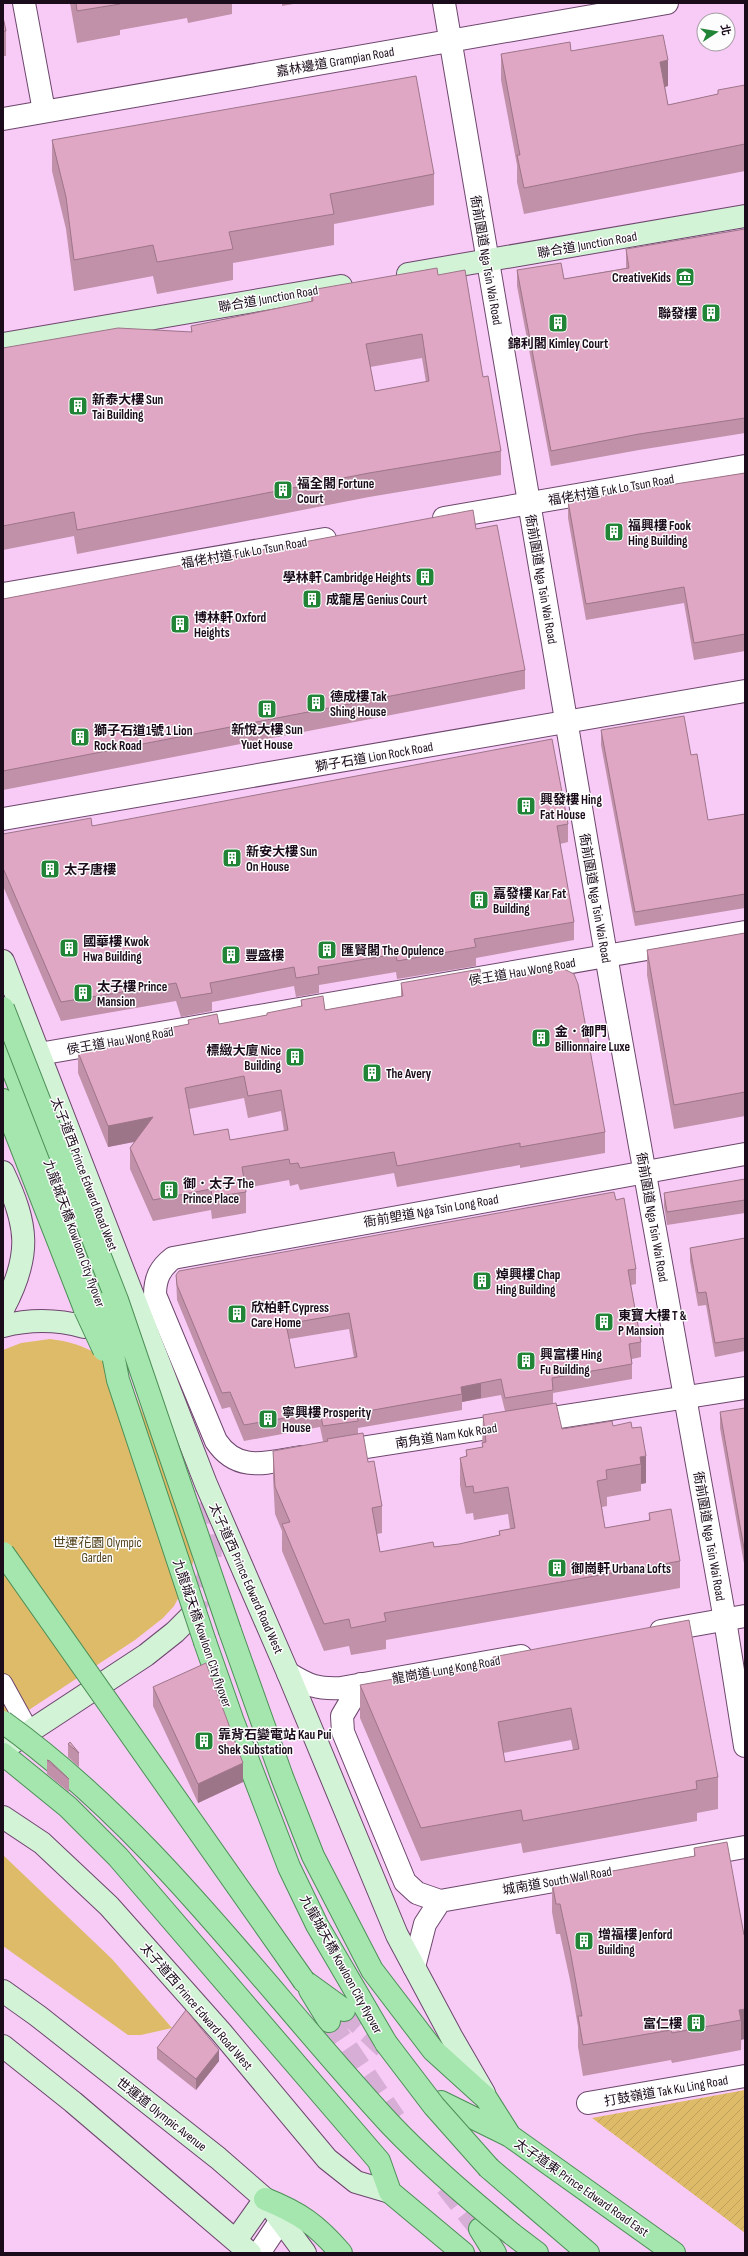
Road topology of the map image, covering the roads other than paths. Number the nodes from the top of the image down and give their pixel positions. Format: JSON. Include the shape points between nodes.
{"nodes":[{"id":1,"x":24,"y":3,"type":"edge"},
{"id":2,"x":444,"y":3,"type":"edge"},
{"id":3,"x":667,"y":3,"type":"edge"},
{"id":4,"x":451,"y":41,"type":"junction"},
{"id":5,"x":44,"y":111,"type":"junction"},
{"id":6,"x":3,"y":119,"type":"edge"},
{"id":7,"x":745,"y":216,"type":"edge"},
{"id":8,"x":487,"y":261,"type":"junction"},
{"id":9,"x":389,"y":278,"type":"edge"},
{"id":10,"x":359,"y":283,"type":"edge"},
{"id":11,"x":3,"y":344,"type":"edge"},
{"id":12,"x":745,"y":466,"type":"edge"},
{"id":13,"x":528,"y":503,"type":"junction"},
{"id":14,"x":425,"y":521,"type":"edge"},
{"id":15,"x":341,"y":536,"type":"edge"},
{"id":16,"x":3,"y":594,"type":"edge"},
{"id":17,"x":745,"y":692,"type":"edge"},
{"id":18,"x":566,"y":722,"type":"junction"},
{"id":19,"x":3,"y":819,"type":"edge"},
{"id":20,"x":745,"y":932,"type":"edge"},
{"id":21,"x":606,"y":956,"type":"junction"},
{"id":22,"x":3,"y":961,"type":"edge"},
{"id":23,"x":3,"y":1008,"type":"edge"},
{"id":24,"x":3,"y":1044,"type":"edge"},
{"id":25,"x":39,"y":1054,"type":"junction"},
{"id":26,"x":3,"y":1100,"type":"edge"},
{"id":27,"x":745,"y":1154,"type":"edge"},
{"id":28,"x":3,"y":1172,"type":"edge"},
{"id":29,"x":645,"y":1172,"type":"junction"},
{"id":30,"x":3,"y":1309,"type":"edge"},
{"id":31,"x":3,"y":1326,"type":"edge"},
{"id":32,"x":84,"y":1327,"type":"dead end"},
{"id":33,"x":118,"y":1380,"type":"junction"},
{"id":34,"x":745,"y":1388,"type":"edge"},
{"id":35,"x":685,"y":1398,"type":"junction"},
{"id":36,"x":265,"y":1463,"type":"joint"},
{"id":37,"x":3,"y":1553,"type":"edge"},
{"id":38,"x":189,"y":1618,"type":"tunnel mouth"},
{"id":39,"x":735,"y":1618,"type":"edge"},
{"id":40,"x":641,"y":1635,"type":"edge"},
{"id":41,"x":539,"y":1653,"type":"edge"},
{"id":42,"x":288,"y":1673,"type":"junction"},
{"id":43,"x":3,"y":1683,"type":"edge"},
{"id":44,"x":361,"y":1684,"type":"junction"},
{"id":45,"x":3,"y":1722,"type":"edge"},
{"id":46,"x":30,"y":1732,"type":"junction"},
{"id":47,"x":745,"y":1746,"type":"edge"},
{"id":48,"x":3,"y":1748,"type":"edge"},
{"id":49,"x":3,"y":1754,"type":"edge"},
{"id":50,"x":3,"y":1817,"type":"edge"},
{"id":51,"x":745,"y":1847,"type":"edge"},
{"id":52,"x":440,"y":1901,"type":"junction"},
{"id":53,"x":414,"y":1967,"type":"junction"},
{"id":54,"x":3,"y":1991,"type":"edge"},
{"id":55,"x":336,"y":2015,"type":"tunnel mouth"},
{"id":56,"x":3,"y":2046,"type":"edge"},
{"id":57,"x":745,"y":2076,"type":"edge"},
{"id":58,"x":486,"y":2098,"type":"junction"},
{"id":59,"x":441,"y":2102,"type":"dead end"},
{"id":60,"x":588,"y":2103,"type":"dead end"},
{"id":61,"x":510,"y":2136,"type":"junction"},
{"id":62,"x":390,"y":2192,"type":"junction"},
{"id":63,"x":265,"y":2199,"type":"junction"},
{"id":64,"x":282,"y":2220,"type":"junction"},
{"id":65,"x":480,"y":2228,"type":"tunnel mouth"},
{"id":66,"x":238,"y":2249,"type":"edge"},
{"id":67,"x":259,"y":2253,"type":"edge"},
{"id":68,"x":305,"y":2253,"type":"edge"},
{"id":69,"x":341,"y":2253,"type":"edge"},
{"id":70,"x":463,"y":2253,"type":"edge"},
{"id":71,"x":496,"y":2253,"type":"edge"},
{"id":72,"x":537,"y":2253,"type":"edge"},
{"id":73,"x":588,"y":2253,"type":"edge"},
{"id":74,"x":674,"y":2253,"type":"edge"}],
"edges":[{"from":1,"to":5,"type":"street"},
{"from":2,"to":4,"type":"street","name":"衙前圍道 Nga Tsin Wai Road"},
{"from":3,"to":4,"type":"street","name":"嘉林邊道 Grampian Road"},
{"from":4,"to":5,"type":"street","name":"嘉林邊道 Grampian Road"},
{"from":4,"to":8,"type":"street","name":"衙前圍道 Nga Tsin Wai Road"},
{"from":5,"to":6,"type":"street","name":"嘉林邊道 Grampian Road"},
{"from":7,"to":8,"type":"main road","name":"聯合道 Junction Road"},
{"from":8,"to":9,"type":"main road","name":"聯合道 Junction Road"},
{"from":8,"to":13,"type":"street","name":"衙前圍道 Nga Tsin Wai Road"},
{"from":10,"to":11,"type":"main road","name":"聯合道 Junction Road"},
{"from":12,"to":13,"type":"street","name":"福佬村道 Fuk Lo Tsun Road"},
{"from":13,"to":14,"type":"street","name":"福佬村道 Fuk Lo Tsun Road"},
{"from":13,"to":18,"type":"street","name":"衙前圍道 Nga Tsin Wai Road"},
{"from":15,"to":16,"type":"street","name":"福佬村道 Fuk Lo Tsun Road"},
{"from":17,"to":18,"type":"street","name":"獅子石道 Lion Rock Road"},
{"from":18,"to":19,"type":"street","name":"獅子石道 Lion Rock Road"},
{"from":18,"to":21,"type":"street","name":"衙前圍道 Nga Tsin Wai Road"},
{"from":20,"to":21,"type":"street","name":"侯王道 Hau Wong Road"},
{"from":21,"to":25,"type":"street","name":"侯王道 Hau Wong Road"},
{"from":21,"to":29,"type":"street","name":"衙前圍道 Nga Tsin Wai Road"},
{"from":22,"to":25,"type":"main road","name":"太子道西 Prince Edward Road West"},
{"from":23,"to":58,"type":"main road","name":"九龍城天橋 Kowloon City flyover","bridge":true,"via":[[117,1300],[282,1777],[313,1856],[372,1970],[433,2050]]},
{"from":24,"to":33,"type":"main road","name":"九龍城天橋 Kowloon City flyover","bridge":true,"via":[[103,1304]]},
{"from":25,"to":42,"type":"main road","name":"太子道西 Prince Edward Road West","via":[[206,1484]]},
{"from":26,"to":33,"type":"main road","bridge":true,"via":[[85,1310]]},
{"from":27,"to":29,"type":"street","name":"衙前塱道 Nga Tsin Long Road"},
{"from":28,"to":30,"type":"main road","via":[[20,1214],[23,1246],[18,1278]]},
{"from":29,"to":35,"type":"street","name":"衙前圍道 Nga Tsin Wai Road"},
{"from":29,"to":36,"type":"street","name":"衙前塱道 Nga Tsin Long Road","via":[[183,1254],[173,1258],[158,1274],[155,1290],[159,1306],[219,1445],[228,1456],[246,1464]]},
{"from":31,"to":32,"type":"main road","via":[[45,1320]]},
{"from":33,"to":73,"type":"main road","name":"九龍城天橋 Kowloon City flyover","bridge":true,"via":[[232,1719],[289,1867],[317,1926],[386,2043],[434,2106],[488,2168]]},
{"from":34,"to":35,"type":"street","name":"南角道 Nam Kok Road"},
{"from":35,"to":36,"type":"street","name":"南角道 Nam Kok Road"},
{"from":35,"to":39,"type":"street","name":"衙前圍道 Nga Tsin Wai Road"},
{"from":37,"to":55,"type":"main road","bridge":true,"via":[[304,1981]]},
{"from":38,"to":46,"type":"main road","via":[[146,1655]]},
{"from":39,"to":40,"type":"street"},
{"from":39,"to":47,"type":"street","name":"衙前圍道 Nga Tsin Wai Road"},
{"from":41,"to":44,"type":"street","name":"龍崗道 Lung Kong Road"},
{"from":42,"to":44,"type":"street","via":[[320,1688]]},
{"from":42,"to":53,"type":"main road","name":"太子道西 Prince Edward Road West","via":[[397,1935]]},
{"from":43,"to":46,"type":"street"},
{"from":44,"to":52,"type":"street","via":[[342,1716],[342,1732],[405,1882],[417,1893]]},
{"from":45,"to":72,"type":"main road","bridge":true,"via":[[44,1752],[116,1817],[180,1884],[392,2125],[475,2204]]},
{"from":46,"to":48,"type":"main road"},
{"from":49,"to":62,"type":"main road","via":[[44,1786],[118,1857],[379,2161]]},
{"from":50,"to":62,"type":"main road","name":"太子道西 Prince Edward Road West","via":[[42,1843],[109,1906],[221,2032],[327,2159],[356,2182]]},
{"from":51,"to":52,"type":"street","name":"城南道 South Wall Road"},
{"from":52,"to":53,"type":"street","via":[[425,1924]]},
{"from":53,"to":58,"type":"main road","name":"太子道西 Prince Edward Road West"},
{"from":54,"to":63,"type":"main road","name":"世運道 Olympic Avenue","via":[[178,2126]]},
{"from":56,"to":66,"type":"main road","via":[[73,2102]]},
{"from":57,"to":60,"type":"street","name":"打鼓嶺道 Tak Ku Ling Road"},
{"from":58,"to":61,"type":"main road","name":"太子道西 Prince Edward Road West"},
{"from":59,"to":61,"type":"main road"},
{"from":61,"to":74,"type":"main road","name":"太子道東 Prince Edward Road East"},
{"from":62,"to":70,"type":"main road"},
{"from":63,"to":64,"type":"main road","name":"世運道 Olympic Avenue"},
{"from":63,"to":66,"type":"main road"},
{"from":63,"to":69,"type":"main road","via":[[292,2210],[316,2227]]},
{"from":64,"to":67,"type":"street"},
{"from":64,"to":68,"type":"main road","name":"世運道 Olympic Avenue"},
{"from":65,"to":71,"type":"main road"}]}
